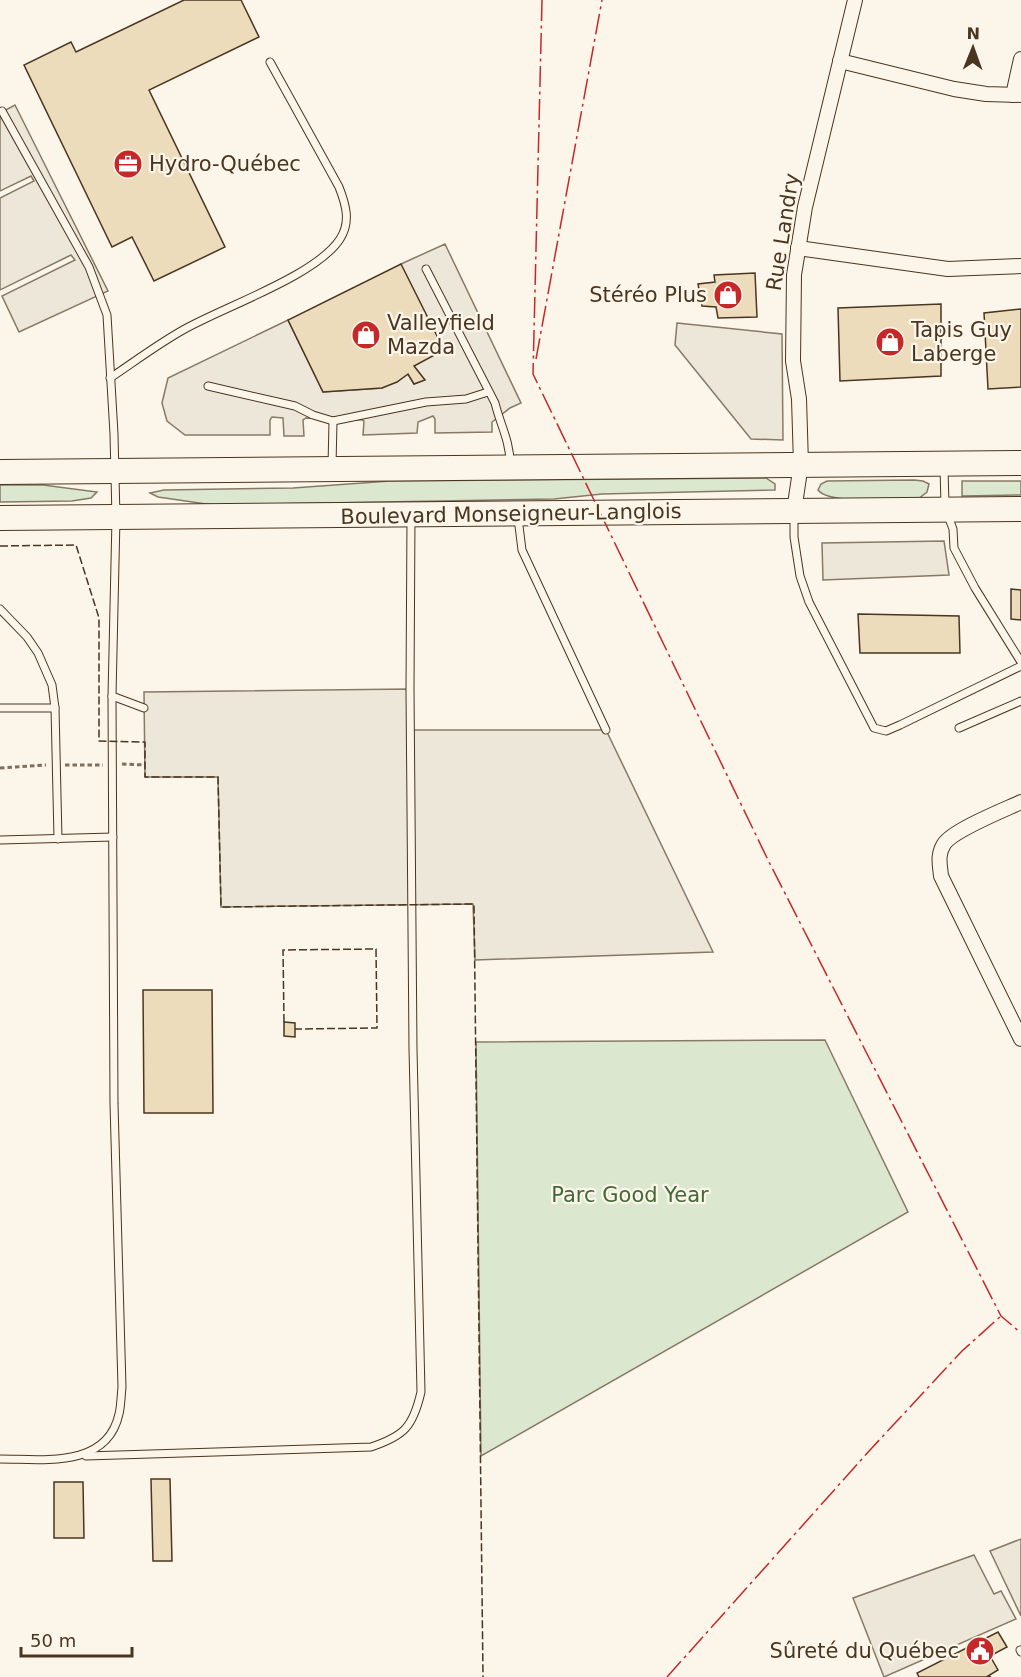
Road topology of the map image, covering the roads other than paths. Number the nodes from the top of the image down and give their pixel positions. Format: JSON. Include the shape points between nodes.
{"nodes":[{"id":1,"x":855,"y":0,"type":"edge"},
{"id":2,"x":1021,"y":59,"type":"edge"},
{"id":3,"x":840,"y":61,"type":"junction"},
{"id":4,"x":270,"y":62,"type":"dead end"},
{"id":5,"x":1017,"y":95,"type":"edge"},
{"id":6,"x":2,"y":111,"type":"dead end"},
{"id":7,"x":798,"y":248,"type":"junction"},
{"id":8,"x":1021,"y":267,"type":"edge"},
{"id":9,"x":426,"y":269,"type":"dead end"},
{"id":10,"x":110,"y":378,"type":"junction"},
{"id":11,"x":208,"y":386,"type":"dead end"},
{"id":12,"x":489,"y":392,"type":"junction"},
{"id":13,"x":333,"y":421,"type":"junction"},
{"id":14,"x":944,"y":463,"type":"junction"},
{"id":15,"x":1021,"y":463,"type":"edge"},
{"id":16,"x":801,"y":464,"type":"junction"},
{"id":17,"x":510,"y":468,"type":"junction"},
{"id":18,"x":332,"y":470,"type":"junction"},
{"id":19,"x":116,"y":471,"type":"junction"},
{"id":20,"x":0,"y":472,"type":"edge"},
{"id":21,"x":1021,"y":509,"type":"edge"},
{"id":22,"x":945,"y":510,"type":"junction"},
{"id":23,"x":794,"y":511,"type":"junction"},
{"id":24,"x":518,"y":514,"type":"junction"},
{"id":25,"x":411,"y":515,"type":"junction"},
{"id":26,"x":0,"y":518,"type":"edge"},
{"id":27,"x":116,"y":518,"type":"junction"},
{"id":28,"x":0,"y":609,"type":"edge"},
{"id":29,"x":1021,"y":664,"type":"edge"},
{"id":30,"x":112,"y":696,"type":"junction"},
{"id":31,"x":1021,"y":701,"type":"edge"},
{"id":32,"x":0,"y":708,"type":"edge"},
{"id":33,"x":55,"y":708,"type":"junction"},
{"id":34,"x":144,"y":708,"type":"dead end"},
{"id":35,"x":959,"y":728,"type":"dead end"},
{"id":36,"x":606,"y":730,"type":"dead end"},
{"id":37,"x":1021,"y":802,"type":"edge"},
{"id":38,"x":113,"y":837,"type":"junction"},
{"id":39,"x":58,"y":839,"type":"junction"},
{"id":40,"x":0,"y":840,"type":"edge"},
{"id":41,"x":1021,"y":1039,"type":"edge"},
{"id":42,"x":82,"y":1456,"type":"junction"},
{"id":43,"x":0,"y":1459,"type":"edge"}],
"edges":[{"from":1,"to":3,"type":"street","name":"Rue Landry"},
{"from":2,"to":5,"type":"street"},
{"from":3,"to":5,"type":"street","via":[[954,89]]},
{"from":3,"to":7,"type":"street","name":"Rue Landry"},
{"from":4,"to":10,"type":"lane","via":[[339,187],[347,208],[340,240],[300,272],[183,330]]},
{"from":6,"to":10,"type":"lane","via":[[89,267],[107,315]]},
{"from":7,"to":8,"type":"street","via":[[948,270]]},
{"from":7,"to":16,"type":"street","name":"Rue Landry","via":[[793,292],[793,362],[799,399]]},
{"from":9,"to":12,"type":"lane"},
{"from":10,"to":19,"type":"lane"},
{"from":11,"to":13,"type":"lane","via":[[295,406]]},
{"from":12,"to":13,"type":"lane"},
{"from":12,"to":17,"type":"lane","via":[[508,441]]},
{"from":13,"to":18,"type":"lane"},
{"from":14,"to":15,"type":"highway"},
{"from":14,"to":16,"type":"highway"},
{"from":14,"to":22,"type":"lane"},
{"from":16,"to":17,"type":"highway"},
{"from":16,"to":23,"type":"street","name":"Rue Landry"},
{"from":17,"to":18,"type":"highway"},
{"from":18,"to":19,"type":"highway"},
{"from":19,"to":20,"type":"highway"},
{"from":19,"to":27,"type":"lane"},
{"from":21,"to":22,"type":"highway","name":"Boulevard Monseigneur-Langlois"},
{"from":22,"to":23,"type":"highway","name":"Boulevard Monseigneur-Langlois"},
{"from":22,"to":29,"type":"lane","via":[[953,529],[954,548]]},
{"from":23,"to":24,"type":"highway","name":"Boulevard Monseigneur-Langlois"},
{"from":23,"to":29,"type":"lane","via":[[794,537],[808,602],[874,728],[886,731],[900,725]]},
{"from":24,"to":25,"type":"highway","name":"Boulevard Monseigneur-Langlois"},
{"from":24,"to":36,"type":"lane","via":[[522,550]]},
{"from":25,"to":27,"type":"highway","name":"Boulevard Monseigneur-Langlois"},
{"from":25,"to":42,"type":"lane","via":[[413,1049],[421,1392],[416,1413],[393,1439],[371,1447]]},
{"from":26,"to":27,"type":"highway","name":"Boulevard Monseigneur-Langlois"},
{"from":27,"to":30,"type":"lane"},
{"from":28,"to":33,"type":"lane","via":[[38,653],[52,685]]},
{"from":30,"to":34,"type":"lane"},
{"from":30,"to":38,"type":"lane"},
{"from":31,"to":35,"type":"lane"},
{"from":32,"to":33,"type":"lane"},
{"from":33,"to":39,"type":"lane"},
{"from":37,"to":41,"type":"street","via":[[952,835],[939,859],[941,876]]},
{"from":38,"to":39,"type":"lane"},
{"from":38,"to":42,"type":"lane","via":[[114,1104],[122,1387],[119,1415],[110,1436]]},
{"from":39,"to":40,"type":"lane"},
{"from":42,"to":43,"type":"lane"}]}
